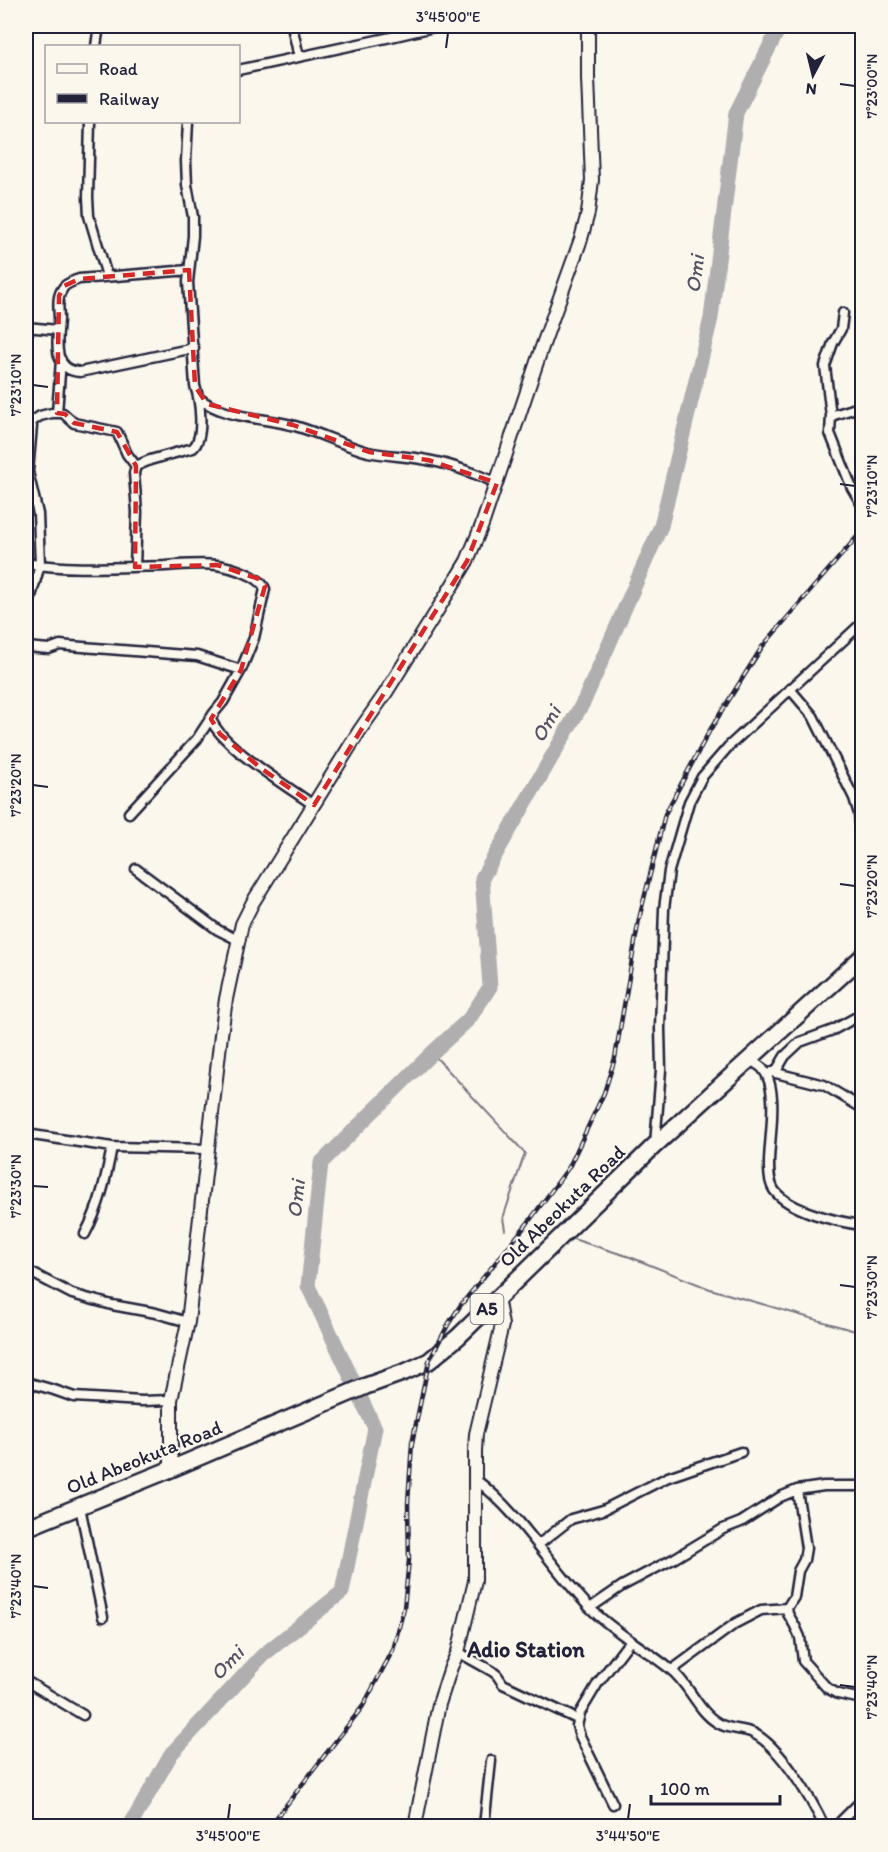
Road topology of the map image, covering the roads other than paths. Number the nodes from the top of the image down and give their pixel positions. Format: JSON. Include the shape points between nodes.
{"nodes":[{"id":1,"x":99,"y":26,"type":"edge"},
{"id":2,"x":292,"y":26,"type":"edge"},
{"id":3,"x":438,"y":26,"type":"edge"},
{"id":4,"x":588,"y":26,"type":"edge"},
{"id":5,"x":96,"y":45,"type":"edge"},
{"id":6,"x":299,"y":57,"type":"junction"},
{"id":7,"x":240,"y":70,"type":"edge"},
{"id":8,"x":90,"y":123,"type":"edge"},
{"id":9,"x":188,"y":123,"type":"edge"},
{"id":10,"x":189,"y":270,"type":"junction"},
{"id":11,"x":107,"y":276,"type":"junction"},
{"id":12,"x":843,"y":313,"type":"dead end"},
{"id":13,"x":26,"y":327,"type":"edge"},
{"id":14,"x":58,"y":330,"type":"junction"},
{"id":15,"x":194,"y":348,"type":"junction"},
{"id":16,"x":61,"y":360,"type":"junction"},
{"id":17,"x":199,"y":398,"type":"junction"},
{"id":18,"x":862,"y":406,"type":"edge"},
{"id":19,"x":57,"y":413,"type":"junction"},
{"id":20,"x":831,"y":416,"type":"junction"},
{"id":21,"x":28,"y":420,"type":"edge"},
{"id":22,"x":136,"y":466,"type":"junction"},
{"id":23,"x":497,"y":483,"type":"junction"},
{"id":24,"x":862,"y":505,"type":"edge"},
{"id":25,"x":26,"y":563,"type":"edge"},
{"id":26,"x":40,"y":566,"type":"junction"},
{"id":27,"x":135,"y":567,"type":"junction"},
{"id":28,"x":26,"y":614,"type":"edge"},
{"id":29,"x":860,"y":629,"type":"edge"},
{"id":30,"x":26,"y":647,"type":"edge"},
{"id":31,"x":241,"y":670,"type":"junction"},
{"id":32,"x":790,"y":689,"type":"junction"},
{"id":33,"x":211,"y":719,"type":"junction"},
{"id":34,"x":314,"y":805,"type":"junction"},
{"id":35,"x":129,"y":813,"type":"dead end"},
{"id":36,"x":861,"y":834,"type":"edge"},
{"id":37,"x":136,"y":869,"type":"dead end"},
{"id":38,"x":238,"y":940,"type":"junction"},
{"id":39,"x":862,"y":957,"type":"edge"},
{"id":40,"x":862,"y":1014,"type":"edge"},
{"id":41,"x":757,"y":1064,"type":"junction"},
{"id":42,"x":775,"y":1073,"type":"junction"},
{"id":43,"x":862,"y":1108,"type":"edge"},
{"id":44,"x":26,"y":1134,"type":"edge"},
{"id":45,"x":654,"y":1146,"type":"junction"},
{"id":46,"x":112,"y":1147,"type":"junction"},
{"id":47,"x":208,"y":1149,"type":"junction"},
{"id":48,"x":862,"y":1225,"type":"edge"},
{"id":49,"x":85,"y":1234,"type":"dead end"},
{"id":50,"x":26,"y":1270,"type":"edge"},
{"id":51,"x":497,"y":1297,"type":"junction"},
{"id":52,"x":188,"y":1322,"type":"junction"},
{"id":53,"x":26,"y":1382,"type":"edge"},
{"id":54,"x":171,"y":1400,"type":"junction"},
{"id":55,"x":741,"y":1452,"type":"dead end"},
{"id":56,"x":171,"y":1469,"type":"junction"},
{"id":57,"x":475,"y":1479,"type":"junction"},
{"id":58,"x":862,"y":1486,"type":"edge"},
{"id":59,"x":797,"y":1490,"type":"junction"},
{"id":60,"x":80,"y":1506,"type":"junction"},
{"id":61,"x":26,"y":1528,"type":"edge"},
{"id":62,"x":538,"y":1545,"type":"junction"},
{"id":63,"x":590,"y":1608,"type":"junction"},
{"id":64,"x":787,"y":1608,"type":"junction"},
{"id":65,"x":103,"y":1617,"type":"dead end"},
{"id":66,"x":630,"y":1641,"type":"junction"},
{"id":67,"x":458,"y":1652,"type":"junction"},
{"id":68,"x":672,"y":1670,"type":"junction"},
{"id":69,"x":26,"y":1681,"type":"edge"},
{"id":70,"x":862,"y":1699,"type":"edge"},
{"id":71,"x":83,"y":1715,"type":"dead end"},
{"id":72,"x":577,"y":1719,"type":"junction"},
{"id":73,"x":492,"y":1761,"type":"dead end"},
{"id":74,"x":862,"y":1800,"type":"edge"},
{"id":75,"x":613,"y":1804,"type":"dead end"},
{"id":76,"x":415,"y":1827,"type":"edge"},
{"id":77,"x":484,"y":1827,"type":"edge"},
{"id":78,"x":824,"y":1827,"type":"edge"},
{"id":79,"x":836,"y":1827,"type":"edge"}],
"edges":[{"from":1,"to":5,"type":"street"},
{"from":2,"to":6,"type":"street"},
{"from":3,"to":6,"type":"street"},
{"from":4,"to":23,"type":"street","via":[[592,180],[588,213]]},
{"from":6,"to":7,"type":"street"},
{"from":8,"to":11,"type":"street","via":[[89,216]]},
{"from":9,"to":10,"type":"street","via":[[186,161],[193,217]]},
{"from":10,"to":11,"type":"street"},
{"from":10,"to":15,"type":"street"},
{"from":11,"to":14,"type":"street","via":[[79,279],[64,286],[59,296]]},
{"from":12,"to":20,"type":"street","via":[[841,329],[825,366]]},
{"from":13,"to":14,"type":"street"},
{"from":14,"to":16,"type":"street","via":[[56,342]]},
{"from":15,"to":16,"type":"street","via":[[80,372],[65,368]]},
{"from":15,"to":17,"type":"street"},
{"from":16,"to":19,"type":"street"},
{"from":17,"to":22,"type":"street","via":[[200,438],[194,448]]},
{"from":17,"to":23,"type":"street","via":[[219,409],[293,425],[369,452],[428,460]]},
{"from":18,"to":20,"type":"street"},
{"from":19,"to":21,"type":"street"},
{"from":19,"to":22,"type":"street","via":[[74,423],[117,432]]},
{"from":20,"to":24,"type":"street","via":[[830,433]]},
{"from":21,"to":26,"type":"street","via":[[32,426],[28,472],[38,514]]},
{"from":22,"to":27,"type":"street"},
{"from":23,"to":34,"type":"street","via":[[467,561]]},
{"from":25,"to":26,"type":"street"},
{"from":26,"to":27,"type":"street"},
{"from":26,"to":28,"type":"street"},
{"from":27,"to":31,"type":"street","via":[[217,565],[259,579],[265,589],[254,638]]},
{"from":29,"to":32,"type":"street"},
{"from":30,"to":31,"type":"street","via":[[49,649],[60,645],[197,656]]},
{"from":31,"to":33,"type":"street"},
{"from":32,"to":36,"type":"street","via":[[813,716],[854,798]]},
{"from":32,"to":45,"type":"street","via":[[702,777],[676,842],[664,909]]},
{"from":33,"to":34,"type":"street","via":[[220,734]]},
{"from":33,"to":35,"type":"street"},
{"from":34,"to":38,"type":"street","via":[[253,902]]},
{"from":37,"to":38,"type":"street","via":[[218,930]]},
{"from":38,"to":47,"type":"street","via":[[226,999]]},
{"from":39,"to":41,"type":"highway","name":"Old Abeokuta Road","number":"A5"},
{"from":40,"to":42,"type":"street","via":[[800,1042]]},
{"from":41,"to":42,"type":"street"},
{"from":41,"to":45,"type":"highway","name":"Old Abeokuta Road","number":"A5"},
{"from":41,"to":48,"type":"street","via":[[768,1079],[772,1096],[769,1177],[774,1190],[782,1198],[825,1218]]},
{"from":42,"to":43,"type":"street","via":[[824,1085]]},
{"from":44,"to":46,"type":"street"},
{"from":45,"to":51,"type":"highway","name":"Old Abeokuta Road","number":"A5"},
{"from":46,"to":47,"type":"street"},
{"from":46,"to":49,"type":"street","via":[[102,1195]]},
{"from":47,"to":52,"type":"street"},
{"from":50,"to":52,"type":"street","via":[[72,1294]]},
{"from":51,"to":56,"type":"highway","name":"Old Abeokuta Road","number":"A5","via":[[429,1361]]},
{"from":51,"to":57,"type":"street","via":[[502,1325],[476,1434]]},
{"from":52,"to":54,"type":"street"},
{"from":53,"to":54,"type":"street","via":[[74,1397]]},
{"from":54,"to":56,"type":"street"},
{"from":55,"to":62,"type":"street","via":[[668,1477],[603,1510],[571,1520]]},
{"from":56,"to":60,"type":"highway","name":"Old Abeokuta Road","number":"A5"},
{"from":57,"to":62,"type":"street","via":[[504,1503]]},
{"from":57,"to":67,"type":"street","via":[[476,1581]]},
{"from":58,"to":59,"type":"street"},
{"from":59,"to":63,"type":"street","via":[[622,1586]]},
{"from":59,"to":64,"type":"street","via":[[806,1548],[794,1597]]},
{"from":60,"to":61,"type":"highway","name":"Old Abeokuta Road","number":"A5"},
{"from":60,"to":65,"type":"street"},
{"from":62,"to":63,"type":"street"},
{"from":63,"to":66,"type":"street"},
{"from":64,"to":68,"type":"street","via":[[761,1610],[736,1623]]},
{"from":64,"to":70,"type":"street","via":[[800,1637],[803,1661],[827,1688],[838,1695]]},
{"from":66,"to":68,"type":"street"},
{"from":66,"to":72,"type":"street"},
{"from":67,"to":72,"type":"street","via":[[492,1671],[503,1684]]},
{"from":67,"to":76,"type":"street","via":[[439,1704]]},
{"from":68,"to":78,"type":"street","via":[[718,1723],[753,1733],[768,1745],[793,1772]]},
{"from":69,"to":71,"type":"street"},
{"from":72,"to":75,"type":"street","via":[[580,1736]]},
{"from":73,"to":77,"type":"street"},
{"from":74,"to":79,"type":"street"}]}
